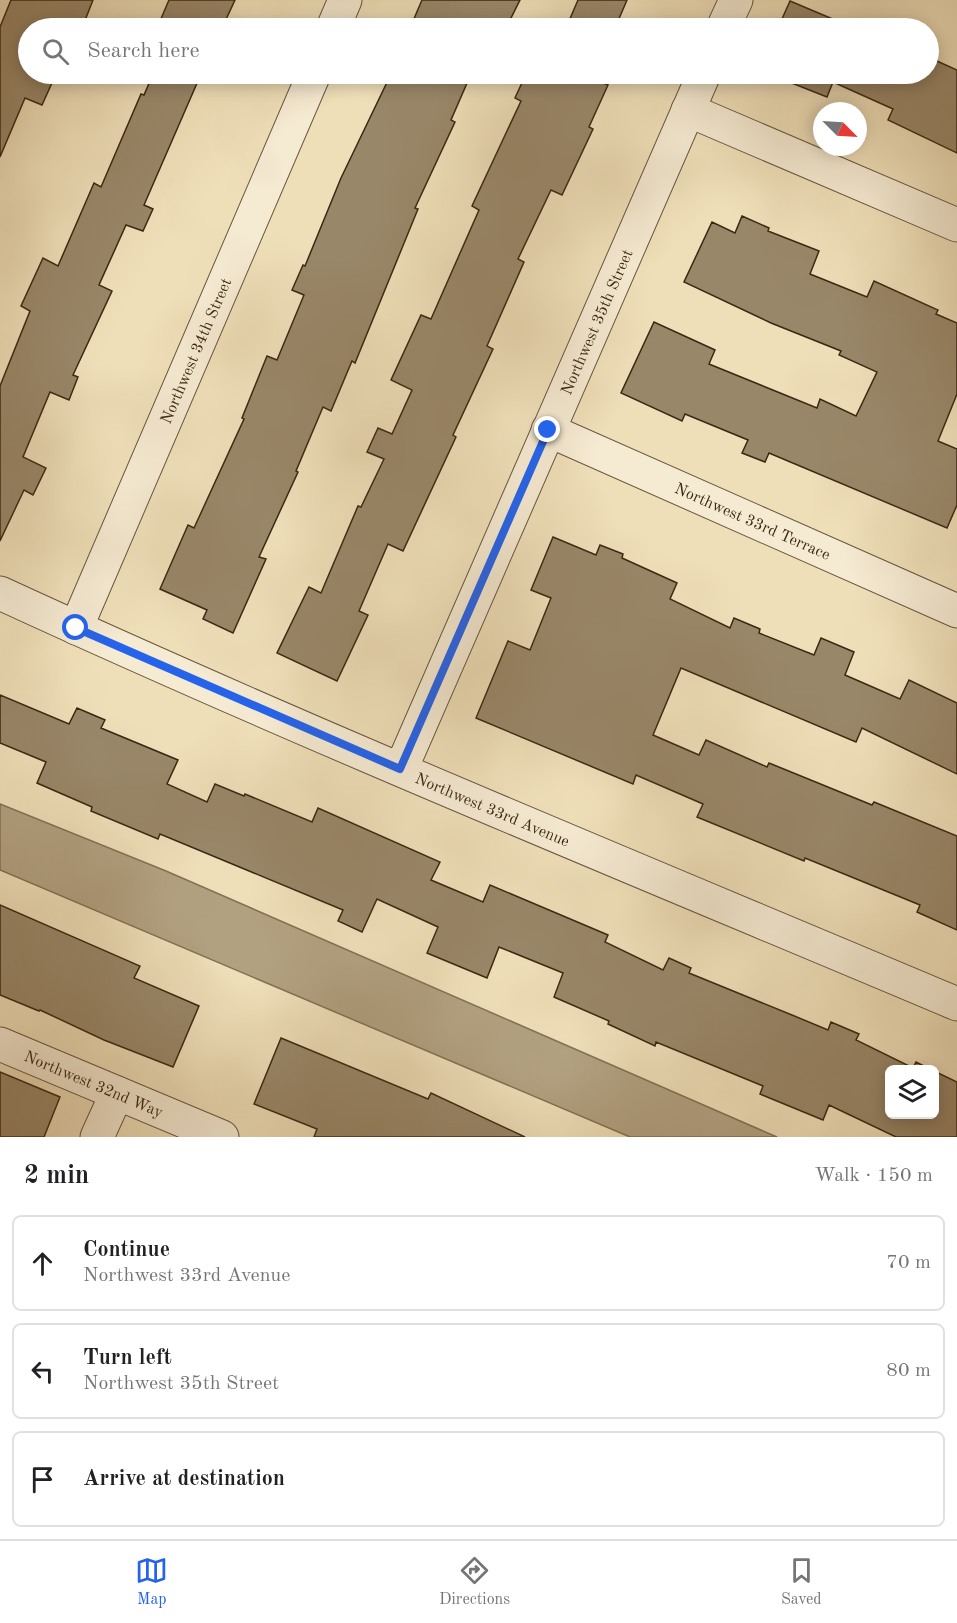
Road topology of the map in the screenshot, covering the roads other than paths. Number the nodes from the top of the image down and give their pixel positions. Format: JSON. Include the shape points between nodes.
{"nodes":[{"id":1,"x":345,"y":0,"type":"edge"},
{"id":2,"x":736,"y":0,"type":"edge"},
{"id":3,"x":337,"y":18,"type":"edge"},
{"id":4,"x":728,"y":18,"type":"edge"},
{"id":5,"x":310,"y":84,"type":"edge"},
{"id":6,"x":700,"y":84,"type":"edge"},
{"id":7,"x":688,"y":110,"type":"junction"},
{"id":8,"x":957,"y":225,"type":"edge"},
{"id":9,"x":548,"y":430,"type":"junction"},
{"id":10,"x":0,"y":593,"type":"edge"},
{"id":11,"x":957,"y":611,"type":"edge"},
{"id":12,"x":76,"y":628,"type":"junction"},
{"id":13,"x":400,"y":769,"type":"junction"},
{"id":14,"x":957,"y":1004,"type":"edge"},
{"id":15,"x":0,"y":1044,"type":"edge"},
{"id":16,"x":117,"y":1093,"type":"junction"},
{"id":17,"x":97,"y":1137,"type":"edge"},
{"id":18,"x":222,"y":1137,"type":"edge"}],
"edges":[{"from":1,"to":3,"type":"street"},
{"from":2,"to":4,"type":"street"},
{"from":5,"to":12,"type":"street","name":"Northwest 34th Street"},
{"from":6,"to":7,"type":"street","name":"Northwest 35th Street"},
{"from":7,"to":8,"type":"street"},
{"from":7,"to":9,"type":"street","name":"Northwest 35th Street"},
{"from":9,"to":11,"type":"street","name":"Northwest 33rd Terrace"},
{"from":9,"to":13,"type":"street","name":"Northwest 35th Street"},
{"from":10,"to":12,"type":"street","name":"Northwest 33rd Avenue"},
{"from":12,"to":13,"type":"street","name":"Northwest 33rd Avenue"},
{"from":13,"to":14,"type":"street","name":"Northwest 33rd Avenue"},
{"from":15,"to":16,"type":"street","name":"Northwest 32nd Way"},
{"from":16,"to":17,"type":"street"},
{"from":16,"to":18,"type":"street","name":"Northwest 32nd Way"}]}
